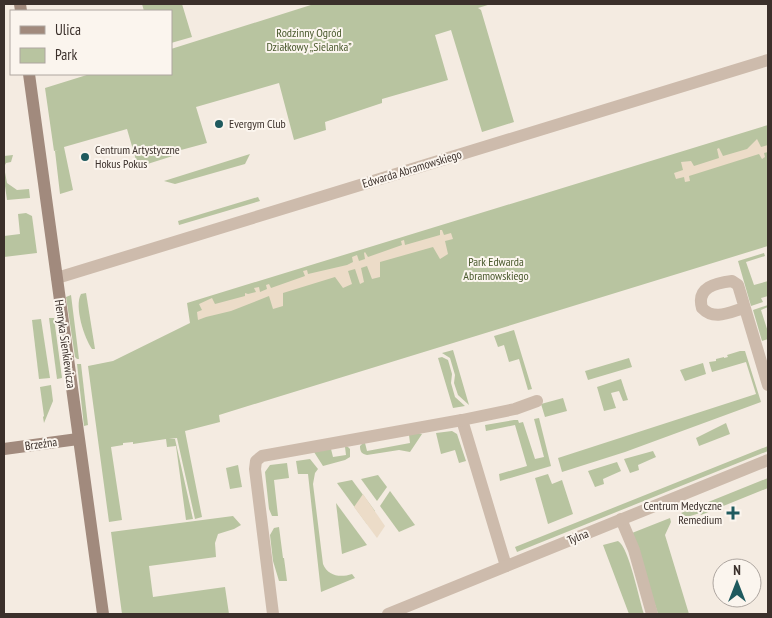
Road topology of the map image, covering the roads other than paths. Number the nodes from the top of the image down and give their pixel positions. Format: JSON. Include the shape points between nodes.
{"nodes":[{"id":1,"x":768,"y":60,"type":"edge"},
{"id":2,"x":29,"y":75,"type":"edge"},
{"id":3,"x":56,"y":278,"type":"junction"},
{"id":4,"x":744,"y":308,"type":"dead end"},
{"id":5,"x":768,"y":385,"type":"edge"},
{"id":6,"x":537,"y":401,"type":"dead end"},
{"id":7,"x":462,"y":420,"type":"junction"},
{"id":8,"x":78,"y":439,"type":"junction"},
{"id":9,"x":4,"y":449,"type":"edge"},
{"id":10,"x":768,"y":460,"type":"edge"},
{"id":11,"x":621,"y":519,"type":"junction"},
{"id":12,"x":506,"y":566,"type":"junction"},
{"id":13,"x":103,"y":614,"type":"edge"},
{"id":14,"x":274,"y":614,"type":"edge"},
{"id":15,"x":388,"y":614,"type":"edge"},
{"id":16,"x":652,"y":614,"type":"edge"}],
"edges":[{"from":1,"to":3,"type":"street","name":"Edwarda Abramowskiego"},
{"from":2,"to":3,"type":"street","name":"Henryka Sienkiewicza"},
{"from":3,"to":8,"type":"street","name":"Henryka Sienkiewicza"},
{"from":4,"to":5,"type":"street"},
{"from":6,"to":7,"type":"street"},
{"from":7,"to":12,"type":"street"},
{"from":7,"to":14,"type":"street","via":[[262,456],[256,461]]},
{"from":8,"to":9,"type":"street","name":"Brzeźna"},
{"from":8,"to":13,"type":"street","name":"Henryka Sienkiewicza"},
{"from":10,"to":11,"type":"street","name":"Tylna"},
{"from":11,"to":12,"type":"street","name":"Tylna"},
{"from":11,"to":16,"type":"street","via":[[634,550]]},
{"from":12,"to":15,"type":"street","name":"Tylna"}]}
